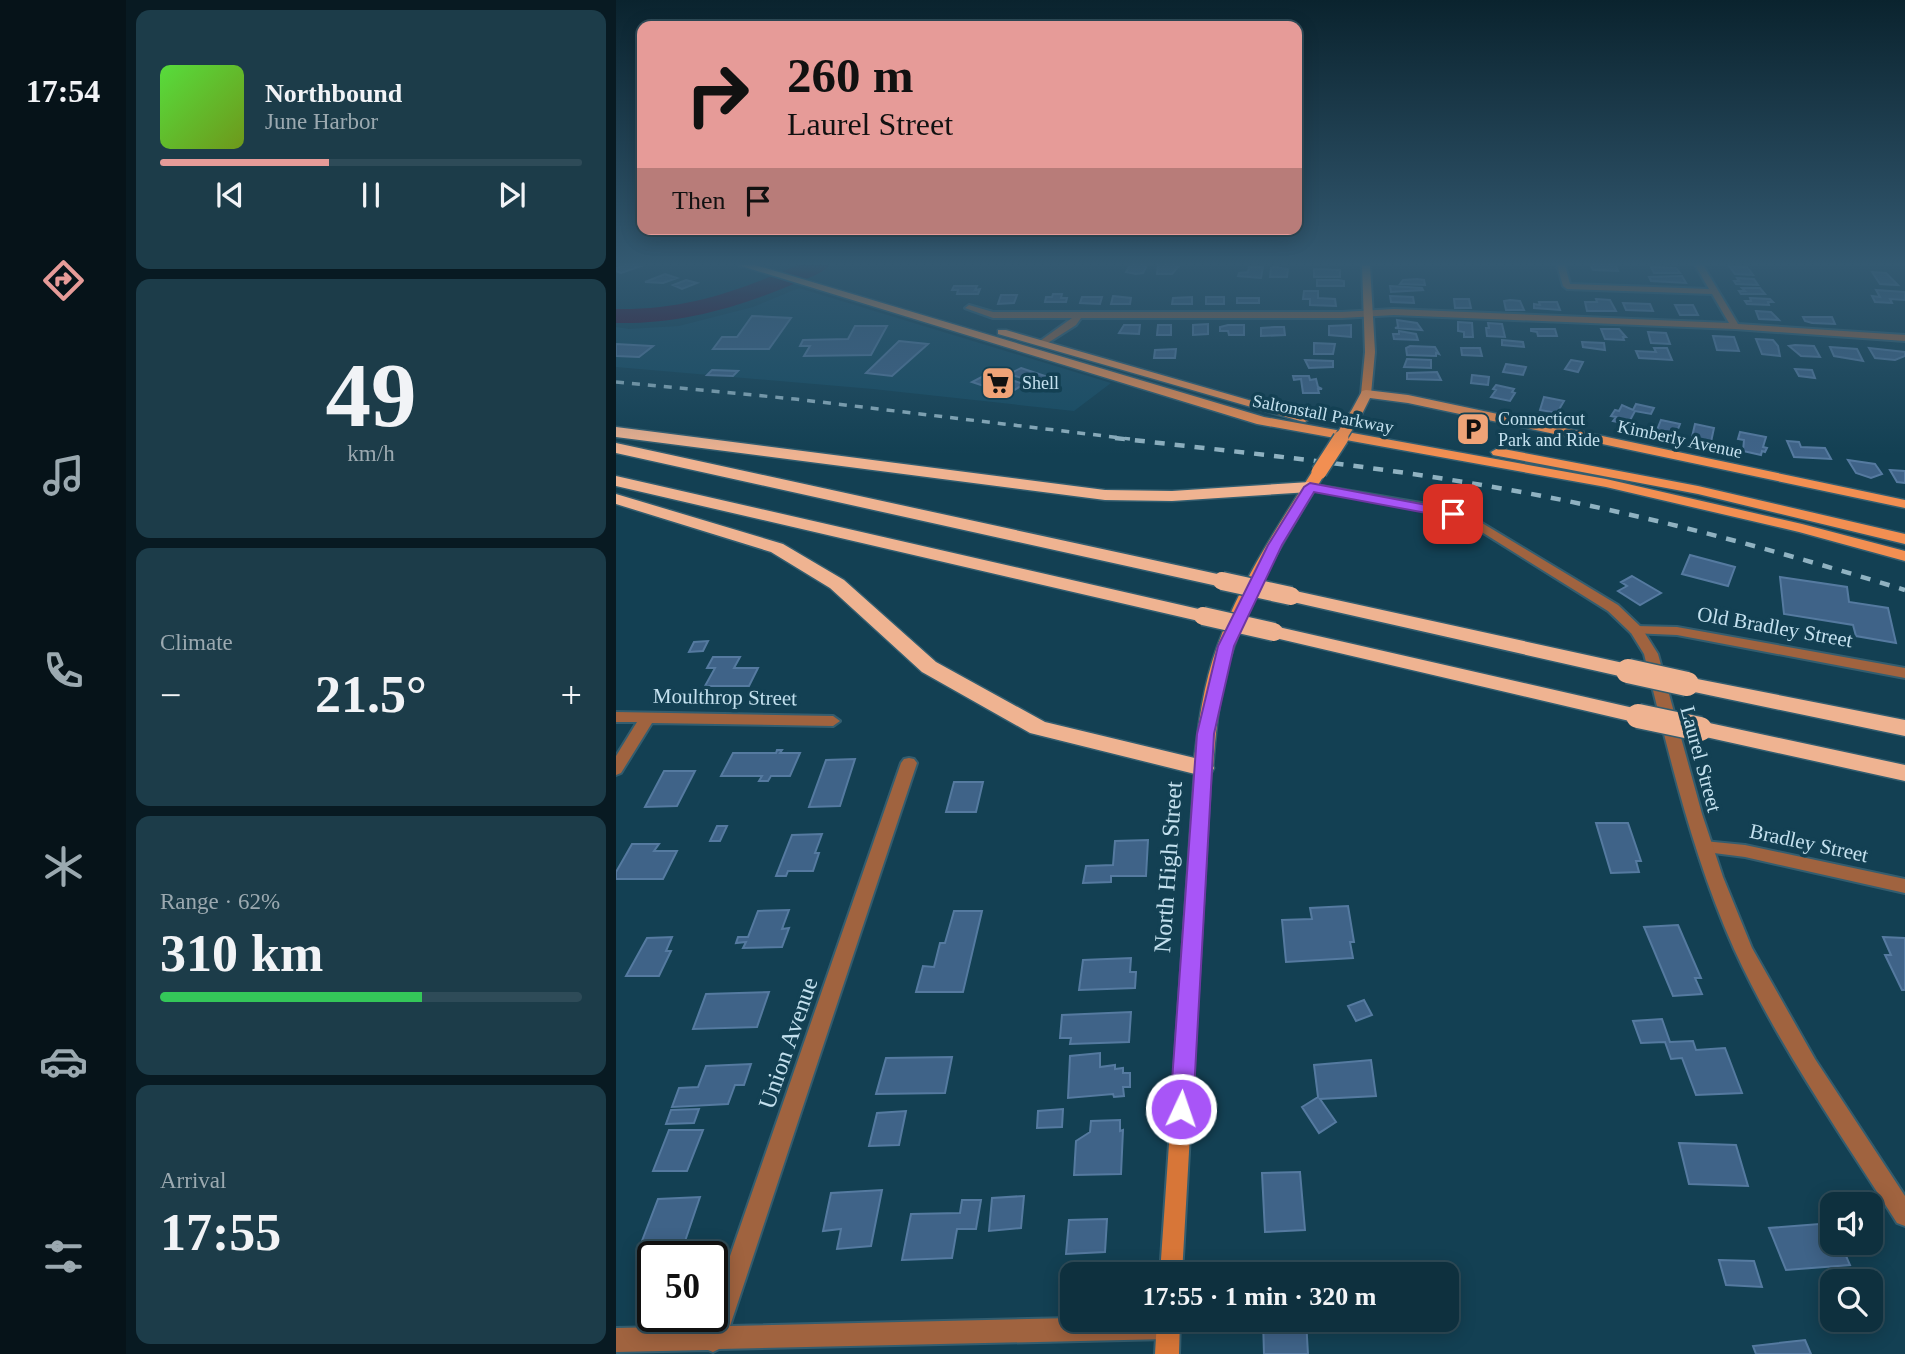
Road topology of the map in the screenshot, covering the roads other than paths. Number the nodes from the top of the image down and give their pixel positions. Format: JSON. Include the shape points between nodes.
{"nodes":[{"id":1,"x":965,"y":328,"type":"edge"},
{"id":2,"x":989,"y":328,"type":"edge"},
{"id":3,"x":1065,"y":328,"type":"edge"},
{"id":4,"x":1369,"y":328,"type":"edge"},
{"id":5,"x":1766,"y":328,"type":"edge"},
{"id":6,"x":1905,"y":338,"type":"edge"},
{"id":7,"x":1043,"y":343,"type":"junction"},
{"id":8,"x":1366,"y":394,"type":"junction"},
{"id":9,"x":616,"y":432,"type":"edge"},
{"id":10,"x":616,"y":448,"type":"edge"},
{"id":11,"x":1315,"y":480,"type":"junction"},
{"id":12,"x":616,"y":481,"type":"edge"},
{"id":13,"x":616,"y":499,"type":"edge"},
{"id":14,"x":1905,"y":504,"type":"edge"},
{"id":15,"x":1905,"y":540,"type":"edge"},
{"id":16,"x":1905,"y":556,"type":"edge"},
{"id":17,"x":1636,"y":629,"type":"junction"},
{"id":18,"x":1905,"y":673,"type":"edge"},
{"id":19,"x":616,"y":717,"type":"edge"},
{"id":20,"x":648,"y":717,"type":"junction"},
{"id":21,"x":834,"y":721,"type":"dead end"},
{"id":22,"x":1905,"y":727,"type":"edge"},
{"id":23,"x":909,"y":762,"type":"dead end"},
{"id":24,"x":1203,"y":768,"type":"junction"},
{"id":25,"x":616,"y":769,"type":"edge"},
{"id":26,"x":1905,"y":773,"type":"edge"},
{"id":27,"x":1703,"y":847,"type":"junction"},
{"id":28,"x":1905,"y":886,"type":"edge"},
{"id":29,"x":1905,"y":1214,"type":"edge"},
{"id":30,"x":1172,"y":1262,"type":"edge"},
{"id":31,"x":1060,"y":1327,"type":"edge"},
{"id":32,"x":1168,"y":1332,"type":"edge"},
{"id":33,"x":616,"y":1340,"type":"edge"},
{"id":34,"x":713,"y":1340,"type":"junction"},
{"id":35,"x":1167,"y":1354,"type":"edge"}],
"edges":[{"from":1,"to":16,"type":"main road","name":"Saltonstall Parkway","via":[[1262,421],[1606,484]]},
{"from":2,"to":7,"type":"main road","name":"Saltonstall Parkway"},
{"from":3,"to":7,"type":"street"},
{"from":4,"to":8,"type":"main road"},
{"from":5,"to":6,"type":"street"},
{"from":7,"to":15,"type":"main road","name":"Saltonstall Parkway","via":[[1308,419],[1618,473]]},
{"from":8,"to":11,"type":"main road","name":"North High Street","bridge":true},
{"from":8,"to":14,"type":"main road","name":"Kimberly Avenue"},
{"from":9,"to":11,"type":"highway","via":[[1105,495],[1172,496]]},
{"from":10,"to":22,"type":"highway","bridge":true,"via":[[1688,684]]},
{"from":11,"to":17,"type":"street","name":"Laurel Street","via":[[1473,522],[1606,603]]},
{"from":11,"to":24,"type":"main road","name":"North High Street","via":[[1275,545],[1226,646],[1213,696]]},
{"from":12,"to":26,"type":"highway","bridge":true},
{"from":13,"to":24,"type":"highway","via":[[777,548],[837,584],[929,667],[1038,727]]},
{"from":17,"to":18,"type":"street","name":"Old Bradley Street","via":[[1677,631]]},
{"from":17,"to":27,"type":"street","name":"Laurel Street","via":[[1651,654]]},
{"from":19,"to":20,"type":"street","name":"Moulthrop Street"},
{"from":20,"to":21,"type":"street","name":"Moulthrop Street"},
{"from":20,"to":25,"type":"street"},
{"from":23,"to":34,"type":"street","name":"Union Avenue"},
{"from":24,"to":30,"type":"main road","name":"North High Street"},
{"from":27,"to":28,"type":"street","name":"Bradley Street","via":[[1745,851]]},
{"from":27,"to":29,"type":"street","name":"Laurel Street","via":[[1726,909],[1768,996]]},
{"from":31,"to":34,"type":"street"},
{"from":32,"to":35,"type":"main road"},
{"from":33,"to":34,"type":"street"}]}
